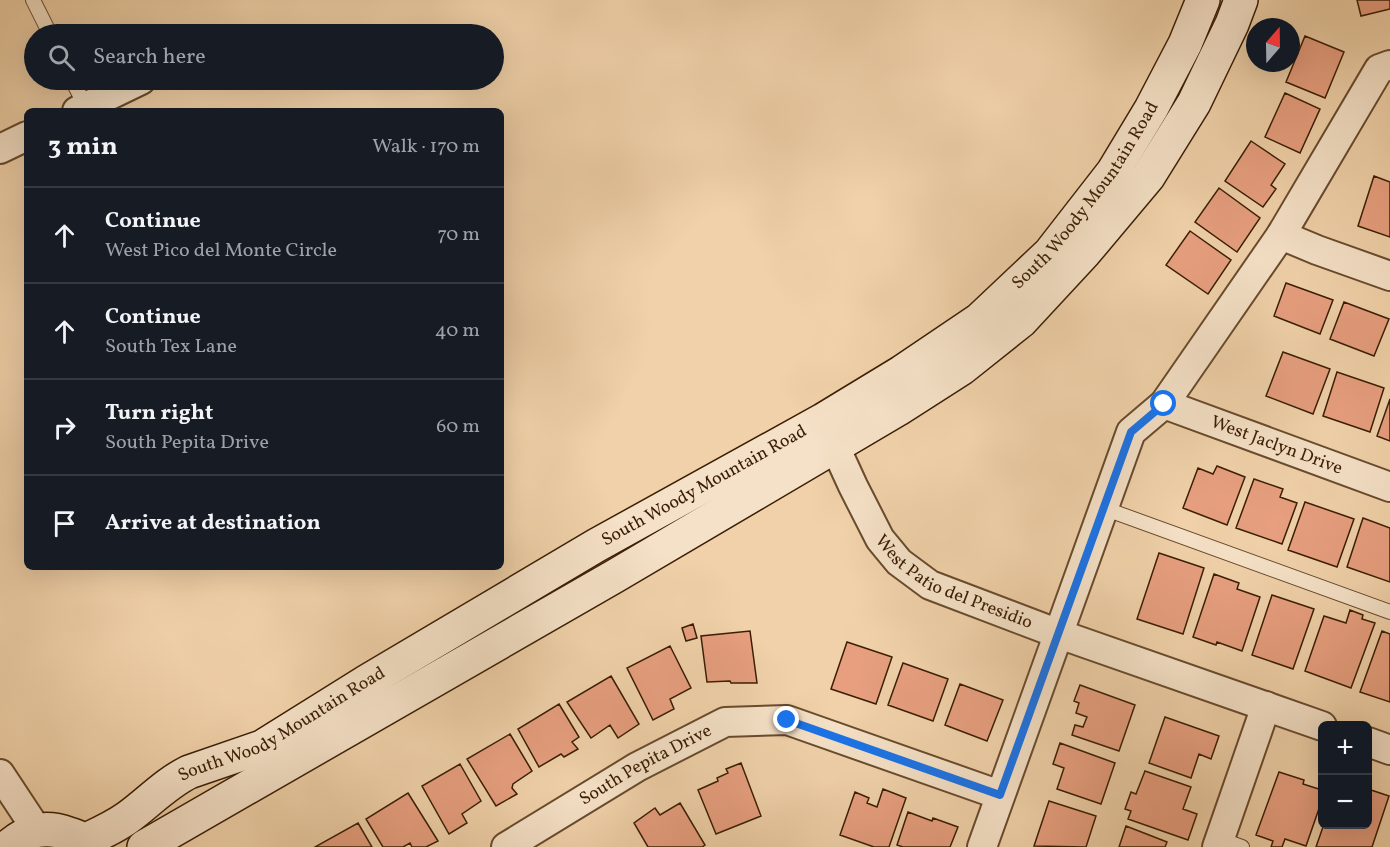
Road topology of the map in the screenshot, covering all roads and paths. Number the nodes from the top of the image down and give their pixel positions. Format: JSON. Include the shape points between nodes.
{"nodes":[{"id":1,"x":33,"y":0,"type":"edge"},
{"id":2,"x":1203,"y":0,"type":"edge"},
{"id":3,"x":1241,"y":0,"type":"edge"},
{"id":4,"x":45,"y":24,"type":"edge"},
{"id":5,"x":1390,"y":64,"type":"edge"},
{"id":6,"x":75,"y":90,"type":"edge"},
{"id":7,"x":121,"y":90,"type":"edge"},
{"id":8,"x":82,"y":108,"type":"edge"},
{"id":9,"x":84,"y":108,"type":"edge"},
{"id":10,"x":24,"y":137,"type":"edge"},
{"id":11,"x":0,"y":149,"type":"edge"},
{"id":12,"x":1281,"y":236,"type":"junction"},
{"id":13,"x":1390,"y":276,"type":"edge"},
{"id":14,"x":1164,"y":404,"type":"junction"},
{"id":15,"x":829,"y":433,"type":"junction"},
{"id":16,"x":1390,"y":487,"type":"edge"},
{"id":17,"x":1103,"y":508,"type":"junction"},
{"id":18,"x":1390,"y":612,"type":"edge"},
{"id":19,"x":1059,"y":634,"type":"junction"},
{"id":20,"x":1266,"y":706,"type":"junction"},
{"id":21,"x":1318,"y":724,"type":"edge"},
{"id":22,"x":1372,"y":743,"type":"edge"},
{"id":23,"x":1390,"y":750,"type":"edge"},
{"id":24,"x":0,"y":774,"type":"edge"},
{"id":25,"x":1000,"y":795,"type":"junction"},
{"id":26,"x":37,"y":830,"type":"junction"},
{"id":27,"x":0,"y":836,"type":"edge"},
{"id":28,"x":86,"y":844,"type":"edge"},
{"id":29,"x":1226,"y":844,"type":"edge"},
{"id":30,"x":8,"y":847,"type":"edge"},
{"id":31,"x":144,"y":847,"type":"edge"},
{"id":32,"x":506,"y":847,"type":"edge"},
{"id":33,"x":982,"y":847,"type":"edge"}],
"edges":[{"from":1,"to":4,"type":"lane"},
{"from":2,"to":15,"type":"street","name":"South Woody Mountain Road","via":[[1151,109],[1113,172],[1050,253],[979,320],[902,372]]},
{"from":3,"to":15,"type":"street","name":"South Woody Mountain Road","via":[[1194,103],[1148,177],[1021,321],[962,368],[898,409]]},
{"from":5,"to":12,"type":"street","via":[[1379,69]]},
{"from":6,"to":8,"type":"lane"},
{"from":7,"to":9,"type":"street"},
{"from":10,"to":11,"type":"street"},
{"from":12,"to":13,"type":"street"},
{"from":12,"to":14,"type":"street"},
{"from":14,"to":16,"type":"street","name":"West Jaclyn Drive"},
{"from":14,"to":17,"type":"street","via":[[1131,432]]},
{"from":15,"to":19,"type":"street","name":"West Patio del Presidio","via":[[880,539],[898,562],[930,585]]},
{"from":15,"to":28,"type":"street","name":"South Woody Mountain Road","via":[[587,551],[261,747],[177,778]]},
{"from":15,"to":31,"type":"street","name":"South Woody Mountain Road","via":[[615,576]]},
{"from":17,"to":18,"type":"lane"},
{"from":17,"to":19,"type":"street"},
{"from":19,"to":20,"type":"street","name":"West Patio del Presidio"},
{"from":19,"to":25,"type":"street"},
{"from":20,"to":21,"type":"street","name":"West Patio del Presidio"},
{"from":20,"to":29,"type":"street"},
{"from":22,"to":23,"type":"street"},
{"from":24,"to":26,"type":"street"},
{"from":25,"to":32,"type":"street","name":"South Pepita Drive","via":[[787,720],[725,722],[637,766]]},
{"from":25,"to":33,"type":"street"},
{"from":26,"to":28,"type":"street","via":[[54,829]]},
{"from":26,"to":30,"type":"street"},
{"from":27,"to":30,"type":"street"}]}
